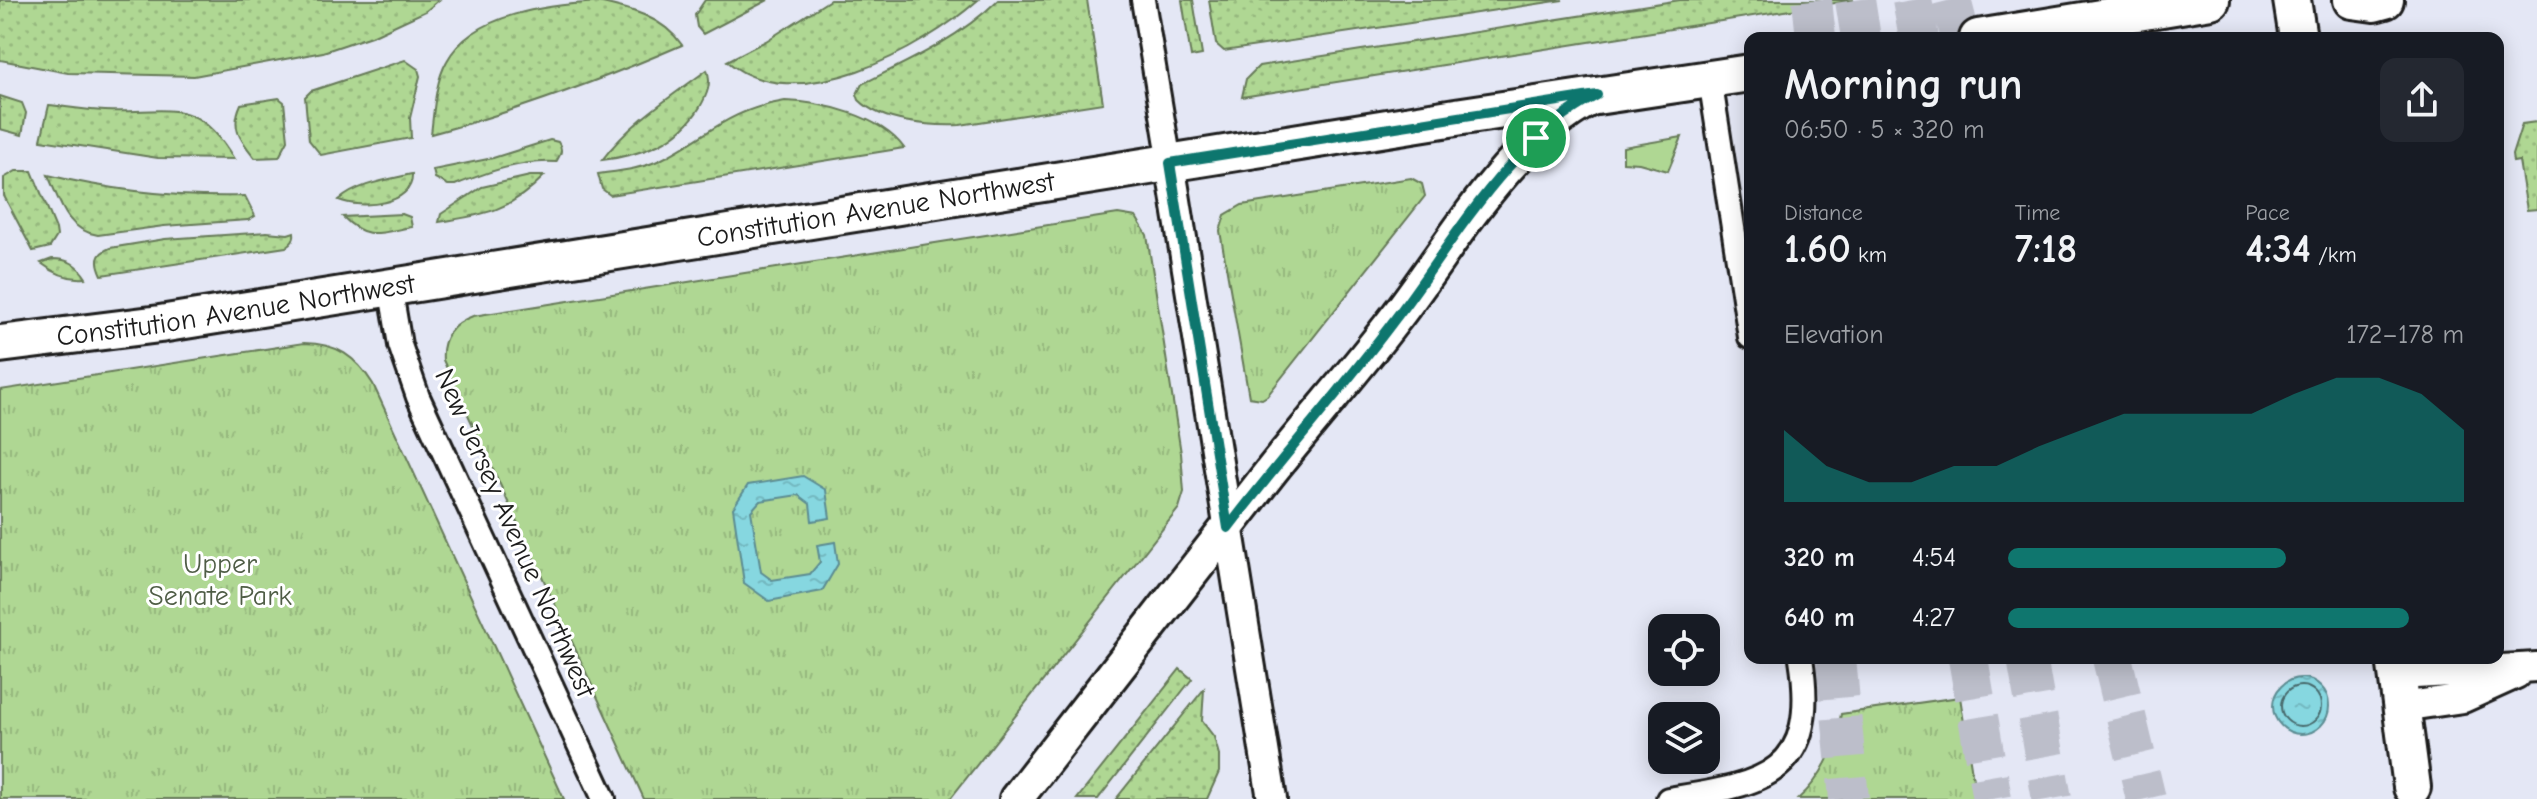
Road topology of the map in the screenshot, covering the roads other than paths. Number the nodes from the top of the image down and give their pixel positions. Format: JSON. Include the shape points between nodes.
{"nodes":[{"id":1,"x":1143,"y":0,"type":"edge"},
{"id":2,"x":2211,"y":0,"type":"edge"},
{"id":3,"x":2292,"y":0,"type":"edge"},
{"id":4,"x":2352,"y":0,"type":"edge"},
{"id":5,"x":2385,"y":0,"type":"edge"},
{"id":6,"x":2015,"y":32,"type":"edge"},
{"id":7,"x":2297,"y":32,"type":"edge"},
{"id":8,"x":1744,"y":74,"type":"edge"},
{"id":9,"x":1710,"y":79,"type":"junction"},
{"id":10,"x":1597,"y":95,"type":"junction"},
{"id":11,"x":1170,"y":163,"type":"junction"},
{"id":12,"x":390,"y":286,"type":"junction"},
{"id":13,"x":1744,"y":298,"type":"edge"},
{"id":14,"x":0,"y":344,"type":"edge"},
{"id":15,"x":1228,"y":528,"type":"junction"},
{"id":16,"x":1802,"y":664,"type":"edge"},
{"id":17,"x":2532,"y":668,"type":"edge"},
{"id":18,"x":2398,"y":680,"type":"edge"},
{"id":19,"x":2412,"y":787,"type":"dead end"},
{"id":20,"x":604,"y":799,"type":"edge"},
{"id":21,"x":1016,"y":799,"type":"edge"},
{"id":22,"x":1272,"y":799,"type":"edge"},
{"id":23,"x":1668,"y":799,"type":"edge"}],
"edges":[{"from":1,"to":11,"type":"street"},
{"from":2,"to":6,"type":"main road"},
{"from":3,"to":7,"type":"main road"},
{"from":4,"to":5,"type":"main road"},
{"from":8,"to":9,"type":"main road","name":"Constitution Avenue Northwest"},
{"from":9,"to":10,"type":"main road","name":"Constitution Avenue Northwest"},
{"from":9,"to":13,"type":"street"},
{"from":10,"to":11,"type":"main road","name":"Constitution Avenue Northwest"},
{"from":10,"to":15,"type":"main road","via":[[1552,123],[1521,153]]},
{"from":11,"to":12,"type":"main road","name":"Constitution Avenue Northwest"},
{"from":11,"to":15,"type":"street"},
{"from":12,"to":14,"type":"main road","name":"Constitution Avenue Northwest"},
{"from":12,"to":20,"type":"street","name":"New Jersey Avenue Northwest","via":[[400,345],[418,397]]},
{"from":15,"to":21,"type":"main road"},
{"from":15,"to":22,"type":"street"},
{"from":16,"to":23,"type":"street","via":[[1805,720],[1783,762],[1743,785]]},
{"from":17,"to":18,"type":"street"},
{"from":18,"to":19,"type":"main road"}]}
